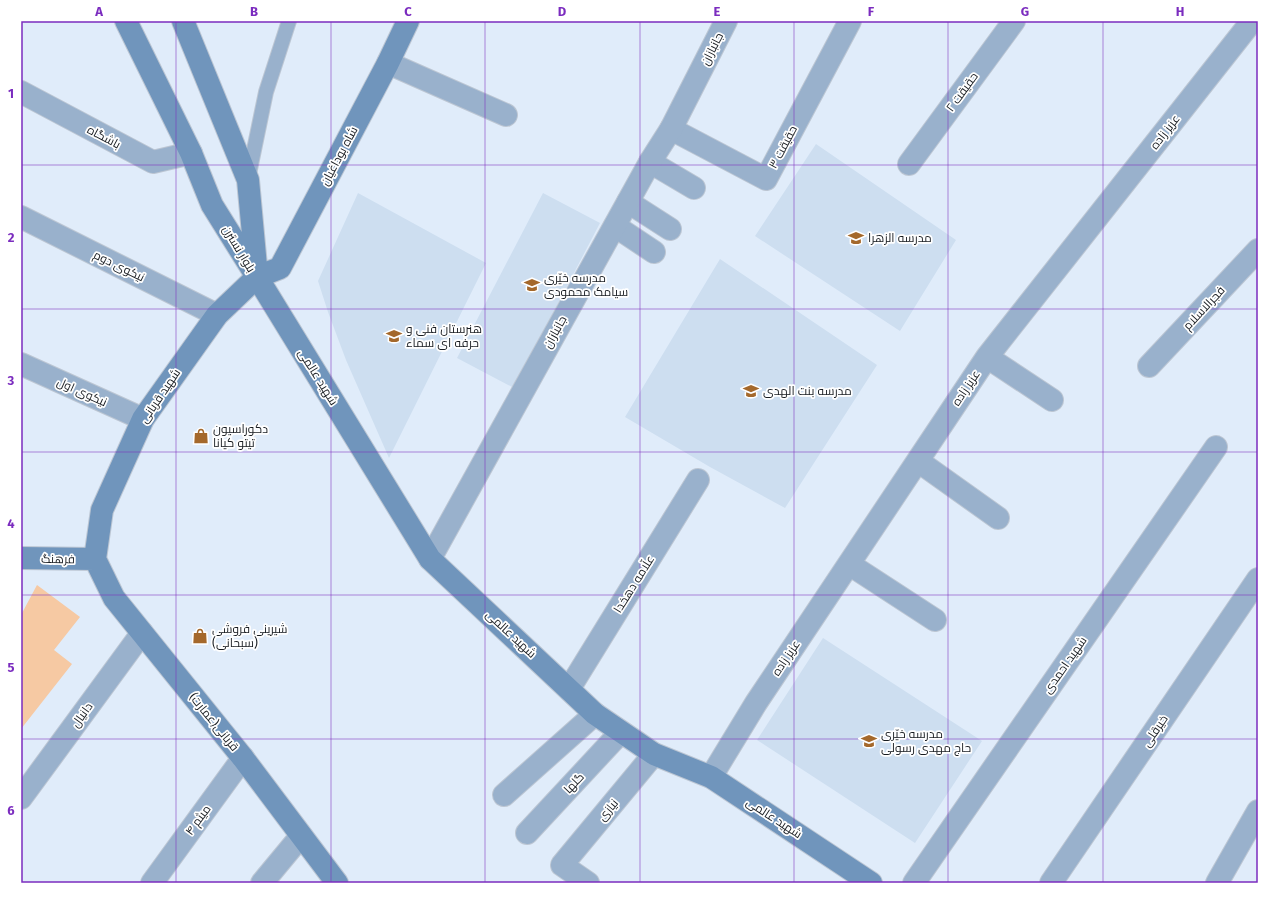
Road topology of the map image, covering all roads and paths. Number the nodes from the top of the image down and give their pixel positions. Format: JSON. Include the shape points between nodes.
{"nodes":[{"id":1,"x":126,"y":21,"type":"edge"},
{"id":2,"x":183,"y":21,"type":"edge"},
{"id":3,"x":290,"y":21,"type":"edge"},
{"id":4,"x":408,"y":21,"type":"edge"},
{"id":5,"x":726,"y":21,"type":"edge"},
{"id":6,"x":850,"y":21,"type":"edge"},
{"id":7,"x":1014,"y":21,"type":"edge"},
{"id":8,"x":1252,"y":21,"type":"edge"},
{"id":9,"x":388,"y":63,"type":"junction"},
{"id":10,"x":21,"y":92,"type":"edge"},
{"id":11,"x":506,"y":115,"type":"dead end"},
{"id":12,"x":671,"y":130,"type":"junction"},
{"id":13,"x":191,"y":153,"type":"junction"},
{"id":14,"x":650,"y":162,"type":"junction"},
{"id":15,"x":909,"y":164,"type":"dead end"},
{"id":16,"x":248,"y":180,"type":"junction"},
{"id":17,"x":694,"y":188,"type":"dead end"},
{"id":18,"x":628,"y":202,"type":"junction"},
{"id":19,"x":21,"y":218,"type":"edge"},
{"id":20,"x":614,"y":226,"type":"junction"},
{"id":21,"x":670,"y":229,"type":"dead end"},
{"id":22,"x":1258,"y":250,"type":"edge"},
{"id":23,"x":654,"y":252,"type":"dead end"},
{"id":24,"x":257,"y":277,"type":"junction"},
{"id":25,"x":217,"y":315,"type":"junction"},
{"id":26,"x":987,"y":357,"type":"junction"},
{"id":27,"x":21,"y":364,"type":"edge"},
{"id":28,"x":1149,"y":366,"type":"dead end"},
{"id":29,"x":1052,"y":400,"type":"dead end"},
{"id":30,"x":143,"y":419,"type":"junction"},
{"id":31,"x":1216,"y":447,"type":"dead end"},
{"id":32,"x":918,"y":461,"type":"junction"},
{"id":33,"x":698,"y":480,"type":"dead end"},
{"id":34,"x":998,"y":518,"type":"dead end"},
{"id":35,"x":21,"y":558,"type":"edge"},
{"id":36,"x":95,"y":559,"type":"junction"},
{"id":37,"x":430,"y":559,"type":"junction"},
{"id":38,"x":849,"y":564,"type":"junction"},
{"id":39,"x":1258,"y":579,"type":"edge"},
{"id":40,"x":935,"y":620,"type":"dead end"},
{"id":41,"x":142,"y":633,"type":"junction"},
{"id":42,"x":569,"y":689,"type":"junction"},
{"id":43,"x":595,"y":714,"type":"junction"},
{"id":44,"x":620,"y":733,"type":"junction"},
{"id":45,"x":654,"y":754,"type":"junction"},
{"id":46,"x":243,"y":758,"type":"junction"},
{"id":47,"x":711,"y":777,"type":"junction"},
{"id":48,"x":504,"y":795,"type":"dead end"},
{"id":49,"x":21,"y":798,"type":"edge"},
{"id":50,"x":1258,"y":811,"type":"edge"},
{"id":51,"x":527,"y":833,"type":"dead end"},
{"id":52,"x":301,"y":836,"type":"junction"},
{"id":53,"x":861,"y":880,"type":"edge"},
{"id":54,"x":152,"y":883,"type":"edge"},
{"id":55,"x":262,"y":883,"type":"edge"},
{"id":56,"x":337,"y":883,"type":"edge"},
{"id":57,"x":588,"y":883,"type":"edge"},
{"id":58,"x":914,"y":883,"type":"edge"},
{"id":59,"x":1051,"y":883,"type":"edge"},
{"id":60,"x":1217,"y":883,"type":"edge"}],
"edges":[{"from":1,"to":13,"type":"main road","name":"بلوار نسترن"},
{"from":2,"to":16,"type":"main road","name":"بلوار نسترن"},
{"from":3,"to":16,"type":"lane","via":[[266,92]]},
{"from":4,"to":9,"type":"main road","name":"شاه بوداغیان"},
{"from":5,"to":12,"type":"street","name":"جانبازان"},
{"from":6,"to":12,"type":"street","name":"حقیقت ۳","via":[[766,179]]},
{"from":7,"to":15,"type":"street","name":"حقیقت ۲"},
{"from":8,"to":26,"type":"street","name":"عزیز زاده"},
{"from":9,"to":11,"type":"street"},
{"from":9,"to":24,"type":"main road","name":"شاه بوداغیان","via":[[280,268]]},
{"from":10,"to":13,"type":"street","name":"باشگاه","via":[[153,162]]},
{"from":12,"to":14,"type":"street","name":"جانبازان"},
{"from":13,"to":24,"type":"main road","name":"بلوار نسترن","via":[[212,205]]},
{"from":14,"to":17,"type":"street"},
{"from":14,"to":18,"type":"street","name":"جانبازان"},
{"from":16,"to":24,"type":"main road","name":"بلوار نسترن"},
{"from":18,"to":20,"type":"street","name":"جانبازان"},
{"from":18,"to":21,"type":"street"},
{"from":19,"to":25,"type":"street","name":"نیکوی دوم"},
{"from":20,"to":23,"type":"street"},
{"from":20,"to":37,"type":"street","name":"جانبازان"},
{"from":22,"to":28,"type":"street","name":"فجرالاسلام"},
{"from":24,"to":25,"type":"main road","name":"شهید قربانی"},
{"from":24,"to":37,"type":"main road","name":"شهید عالمی"},
{"from":25,"to":30,"type":"main road","name":"شهید قربانی"},
{"from":26,"to":29,"type":"street"},
{"from":26,"to":32,"type":"street","name":"عزیز زاده"},
{"from":27,"to":30,"type":"street","name":"نیکوی اول"},
{"from":30,"to":36,"type":"main road","name":"شهید قربانی","via":[[102,510]]},
{"from":31,"to":58,"type":"street","name":"شهید احمدی"},
{"from":32,"to":34,"type":"street"},
{"from":32,"to":38,"type":"street","name":"عزیز زاده"},
{"from":33,"to":42,"type":"street","name":"علّامه دهخدا"},
{"from":35,"to":36,"type":"main road","name":"فرهنگ"},
{"from":36,"to":41,"type":"main road","name":"(عمارت)قربانی","via":[[114,598]]},
{"from":37,"to":42,"type":"main road","name":"شهید عالمی"},
{"from":38,"to":40,"type":"street"},
{"from":38,"to":47,"type":"street","name":"عزیز زاده","via":[[756,703]]},
{"from":39,"to":59,"type":"street","name":"خیرقلی"},
{"from":41,"to":46,"type":"main road","name":"(عمارت)قربانی"},
{"from":41,"to":49,"type":"street","name":"دانیال"},
{"from":42,"to":43,"type":"main road","name":"شهید عالمی"},
{"from":43,"to":44,"type":"main road","name":"شهید عالمی"},
{"from":43,"to":48,"type":"street"},
{"from":44,"to":45,"type":"main road","name":"شهید عالمی"},
{"from":44,"to":51,"type":"street","name":"گلها"},
{"from":45,"to":47,"type":"main road","name":"شهید عالمی"},
{"from":45,"to":57,"type":"street","name":"نیازی","via":[[562,865]]},
{"from":46,"to":52,"type":"main road","name":"(عمارت)قربانی"},
{"from":46,"to":54,"type":"street","name":"میثم ۴"},
{"from":47,"to":53,"type":"main road","name":"شهید عالمی"},
{"from":50,"to":60,"type":"street"},
{"from":52,"to":55,"type":"street"},
{"from":52,"to":56,"type":"main road","name":"(عمارت)قربانی"}]}
